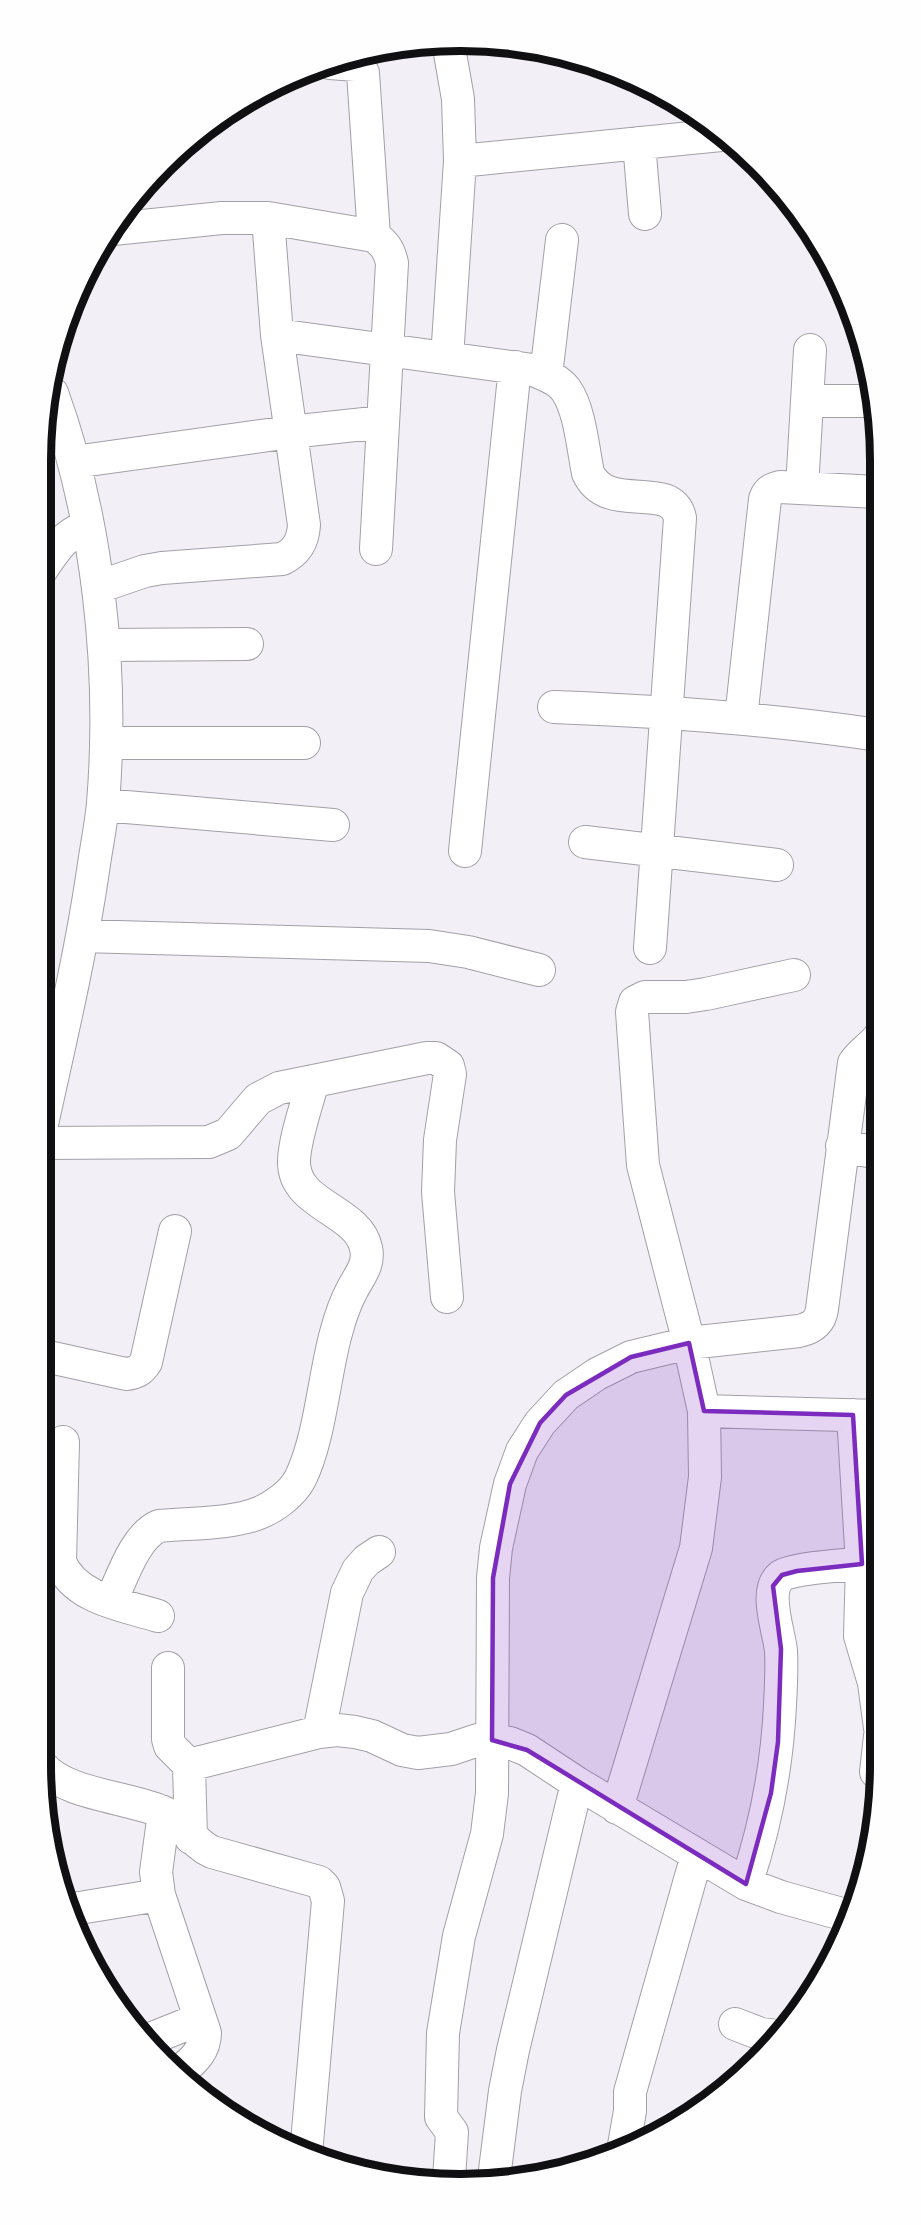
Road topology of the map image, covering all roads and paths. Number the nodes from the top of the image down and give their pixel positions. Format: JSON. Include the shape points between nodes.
{"nodes":[{"id":1,"x":450,"y":51,"type":"edge"},
{"id":2,"x":355,"y":65,"type":"edge"},
{"id":3,"x":707,"y":134,"type":"edge"},
{"id":4,"x":639,"y":143,"type":"junction"},
{"id":5,"x":460,"y":161,"type":"junction"},
{"id":6,"x":645,"y":214,"type":"dead end"},
{"id":7,"x":268,"y":218,"type":"junction"},
{"id":8,"x":124,"y":228,"type":"edge"},
{"id":9,"x":374,"y":236,"type":"junction"},
{"id":10,"x":562,"y":240,"type":"dead end"},
{"id":11,"x":277,"y":335,"type":"junction"},
{"id":12,"x":387,"y":350,"type":"junction"},
{"id":13,"x":810,"y":350,"type":"dead end"},
{"id":14,"x":447,"y":358,"type":"junction"},
{"id":15,"x":515,"y":367,"type":"junction"},
{"id":16,"x":546,"y":375,"type":"junction"},
{"id":17,"x":807,"y":401,"type":"junction"},
{"id":18,"x":865,"y":401,"type":"edge"},
{"id":19,"x":56,"y":403,"type":"edge"},
{"id":20,"x":383,"y":422,"type":"junction"},
{"id":21,"x":290,"y":432,"type":"junction"},
{"id":22,"x":74,"y":462,"type":"junction"},
{"id":23,"x":802,"y":488,"type":"junction"},
{"id":24,"x":870,"y":492,"type":"edge"},
{"id":25,"x":88,"y":525,"type":"junction"},
{"id":26,"x":376,"y":549,"type":"dead end"},
{"id":27,"x":51,"y":555,"type":"edge"},
{"id":28,"x":98,"y":587,"type":"junction"},
{"id":29,"x":247,"y":644,"type":"dead end"},
{"id":30,"x":104,"y":645,"type":"junction"},
{"id":31,"x":554,"y":707,"type":"dead end"},
{"id":32,"x":667,"y":712,"type":"junction"},
{"id":33,"x":741,"y":718,"type":"junction"},
{"id":34,"x":870,"y":734,"type":"edge"},
{"id":35,"x":106,"y":743,"type":"junction"},
{"id":36,"x":304,"y":743,"type":"dead end"},
{"id":37,"x":103,"y":805,"type":"junction"},
{"id":38,"x":333,"y":825,"type":"dead end"},
{"id":39,"x":585,"y":842,"type":"dead end"},
{"id":40,"x":657,"y":850,"type":"junction"},
{"id":41,"x":465,"y":851,"type":"dead end"},
{"id":42,"x":777,"y":865,"type":"dead end"},
{"id":43,"x":83,"y":936,"type":"junction"},
{"id":44,"x":650,"y":948,"type":"dead end"},
{"id":45,"x":539,"y":970,"type":"dead end"},
{"id":46,"x":794,"y":975,"type":"dead end"},
{"id":47,"x":870,"y":1046,"type":"edge"},
{"id":48,"x":314,"y":1080,"type":"junction"},
{"id":49,"x":51,"y":1083,"type":"edge"},
{"id":50,"x":51,"y":1143,"type":"edge"},
{"id":51,"x":842,"y":1146,"type":"junction"},
{"id":52,"x":870,"y":1151,"type":"edge"},
{"id":53,"x":175,"y":1231,"type":"dead end"},
{"id":54,"x":447,"y":1297,"type":"dead end"},
{"id":55,"x":689,"y":1343,"type":"junction"},
{"id":56,"x":51,"y":1357,"type":"edge"},
{"id":57,"x":704,"y":1411,"type":"junction"},
{"id":58,"x":866,"y":1416,"type":"edge"},
{"id":59,"x":63,"y":1442,"type":"dead end"},
{"id":60,"x":870,"y":1534,"type":"edge"},
{"id":61,"x":379,"y":1552,"type":"dead end"},
{"id":62,"x":870,"y":1564,"type":"edge"},
{"id":63,"x":870,"y":1571,"type":"edge"},
{"id":64,"x":111,"y":1601,"type":"junction"},
{"id":65,"x":158,"y":1616,"type":"dead end"},
{"id":66,"x":168,"y":1668,"type":"dead end"},
{"id":67,"x":870,"y":1670,"type":"edge"},
{"id":68,"x":319,"y":1732,"type":"junction"},
{"id":69,"x":492,"y":1740,"type":"junction"},
{"id":70,"x":189,"y":1765,"type":"junction"},
{"id":71,"x":51,"y":1775,"type":"edge"},
{"id":72,"x":577,"y":1784,"type":"junction"},
{"id":73,"x":617,"y":1808,"type":"junction"},
{"id":74,"x":164,"y":1813,"type":"junction"},
{"id":75,"x":191,"y":1838,"type":"junction"},
{"id":76,"x":697,"y":1855,"type":"junction"},
{"id":77,"x":746,"y":1884,"type":"junction"},
{"id":78,"x":159,"y":1895,"type":"junction"},
{"id":79,"x":77,"y":1908,"type":"edge"},
{"id":80,"x":842,"y":1914,"type":"edge"},
{"id":81,"x":200,"y":2019,"type":"junction"},
{"id":82,"x":735,"y":2024,"type":"dead end"},
{"id":83,"x":768,"y":2035,"type":"edge"},
{"id":84,"x":155,"y":2037,"type":"edge"},
{"id":85,"x":185,"y":2067,"type":"edge"},
{"id":86,"x":625,"y":2139,"type":"edge"},
{"id":87,"x":307,"y":2144,"type":"edge"},
{"id":88,"x":495,"y":2172,"type":"edge"},
{"id":89,"x":449,"y":2174,"type":"edge"}],
"edges":[{"from":1,"to":5,"type":"street","via":[[458,99]]},
{"from":2,"to":9,"type":"street","via":[[363,73]]},
{"from":3,"to":4,"type":"street"},
{"from":4,"to":5,"type":"street"},
{"from":4,"to":6,"type":"street"},
{"from":5,"to":14,"type":"street"},
{"from":7,"to":8,"type":"street","via":[[222,218]]},
{"from":7,"to":9,"type":"street"},
{"from":7,"to":11,"type":"street"},
{"from":9,"to":12,"type":"street","via":[[390,252],[392,263]]},
{"from":10,"to":16,"type":"street"},
{"from":11,"to":12,"type":"street"},
{"from":11,"to":21,"type":"street"},
{"from":12,"to":14,"type":"street"},
{"from":12,"to":20,"type":"street"},
{"from":13,"to":17,"type":"street"},
{"from":14,"to":15,"type":"street"},
{"from":15,"to":16,"type":"street"},
{"from":15,"to":41,"type":"street"},
{"from":16,"to":32,"type":"street","via":[[565,388],[574,405],[593,483],[606,492],[667,500],[678,509]]},
{"from":17,"to":18,"type":"street"},
{"from":17,"to":23,"type":"street"},
{"from":19,"to":22,"type":"street"},
{"from":20,"to":21,"type":"street"},
{"from":20,"to":26,"type":"street"},
{"from":21,"to":22,"type":"street"},
{"from":21,"to":28,"type":"street","via":[[304,525],[301,542],[290,555],[274,561],[162,568]]},
{"from":22,"to":25,"type":"street"},
{"from":23,"to":24,"type":"street"},
{"from":23,"to":33,"type":"street","via":[[772,489],[765,499]]},
{"from":25,"to":27,"type":"street","via":[[71,533]]},
{"from":25,"to":28,"type":"street"},
{"from":28,"to":30,"type":"street"},
{"from":29,"to":30,"type":"street"},
{"from":30,"to":35,"type":"street"},
{"from":31,"to":32,"type":"street"},
{"from":32,"to":33,"type":"street"},
{"from":32,"to":40,"type":"street"},
{"from":33,"to":34,"type":"street"},
{"from":35,"to":36,"type":"street"},
{"from":35,"to":37,"type":"street"},
{"from":37,"to":38,"type":"street"},
{"from":37,"to":43,"type":"street"},
{"from":39,"to":40,"type":"street"},
{"from":40,"to":42,"type":"street"},
{"from":40,"to":44,"type":"street"},
{"from":43,"to":45,"type":"street","via":[[429,946]]},
{"from":43,"to":49,"type":"street"},
{"from":46,"to":55,"type":"street","via":[[686,997],[645,997],[635,1002],[632,1012],[644,1165]]},
{"from":47,"to":51,"type":"street","via":[[854,1063]]},
{"from":48,"to":50,"type":"street","via":[[279,1088],[258,1099],[228,1134],[209,1142]]},
{"from":48,"to":54,"type":"street","via":[[427,1058],[436,1058],[448,1066],[438,1192]]},
{"from":48,"to":64,"type":"street","via":[[295,1150],[294,1170],[307,1192],[357,1230],[367,1257],[341,1316],[300,1479],[273,1506],[257,1514],[149,1530]]},
{"from":51,"to":52,"type":"street"},
{"from":51,"to":55,"type":"street","via":[[821,1317],[808,1329]]},
{"from":53,"to":56,"type":"street","via":[[146,1362],[141,1369],[126,1374]]},
{"from":55,"to":57,"type":"street"},
{"from":55,"to":69,"type":"street","via":[[631,1357],[597,1374],[566,1395],[540,1423],[522,1451],[510,1484],[496,1548]]},
{"from":57,"to":58,"type":"street"},
{"from":57,"to":73,"type":"street","via":[[705,1478],[696,1548]]},
{"from":58,"to":60,"type":"street"},
{"from":59,"to":64,"type":"street","via":[[60,1562],[80,1588]]},
{"from":61,"to":68,"type":"street","via":[[358,1570],[347,1593]]},
{"from":62,"to":77,"type":"street","via":[[796,1571],[782,1575],[773,1586],[781,1649],[778,1742],[760,1842]]},
{"from":63,"to":67,"type":"street","via":[[860,1636]]},
{"from":64,"to":65,"type":"street"},
{"from":66,"to":70,"type":"street","via":[[168,1739]]},
{"from":68,"to":69,"type":"street","via":[[354,1732],[418,1753]]},
{"from":68,"to":70,"type":"street"},
{"from":69,"to":72,"type":"street","via":[[527,1750]]},
{"from":69,"to":89,"type":"street","via":[[487,1834],[459,1936],[443,2033],[441,2117],[452,2132]]},
{"from":70,"to":75,"type":"street"},
{"from":71,"to":74,"type":"street"},
{"from":72,"to":73,"type":"street"},
{"from":72,"to":88,"type":"street","via":[[513,2050]]},
{"from":73,"to":76,"type":"street"},
{"from":74,"to":75,"type":"street"},
{"from":74,"to":78,"type":"street","via":[[156,1872]]},
{"from":75,"to":87,"type":"street","via":[[212,1852],[319,1882],[328,1894]]},
{"from":76,"to":77,"type":"street"},
{"from":76,"to":86,"type":"street","via":[[630,2092]]},
{"from":77,"to":80,"type":"street"},
{"from":78,"to":79,"type":"street"},
{"from":78,"to":81,"type":"street"},
{"from":81,"to":84,"type":"street"},
{"from":81,"to":85,"type":"street","via":[[205,2043]]},
{"from":82,"to":83,"type":"street"}]}
